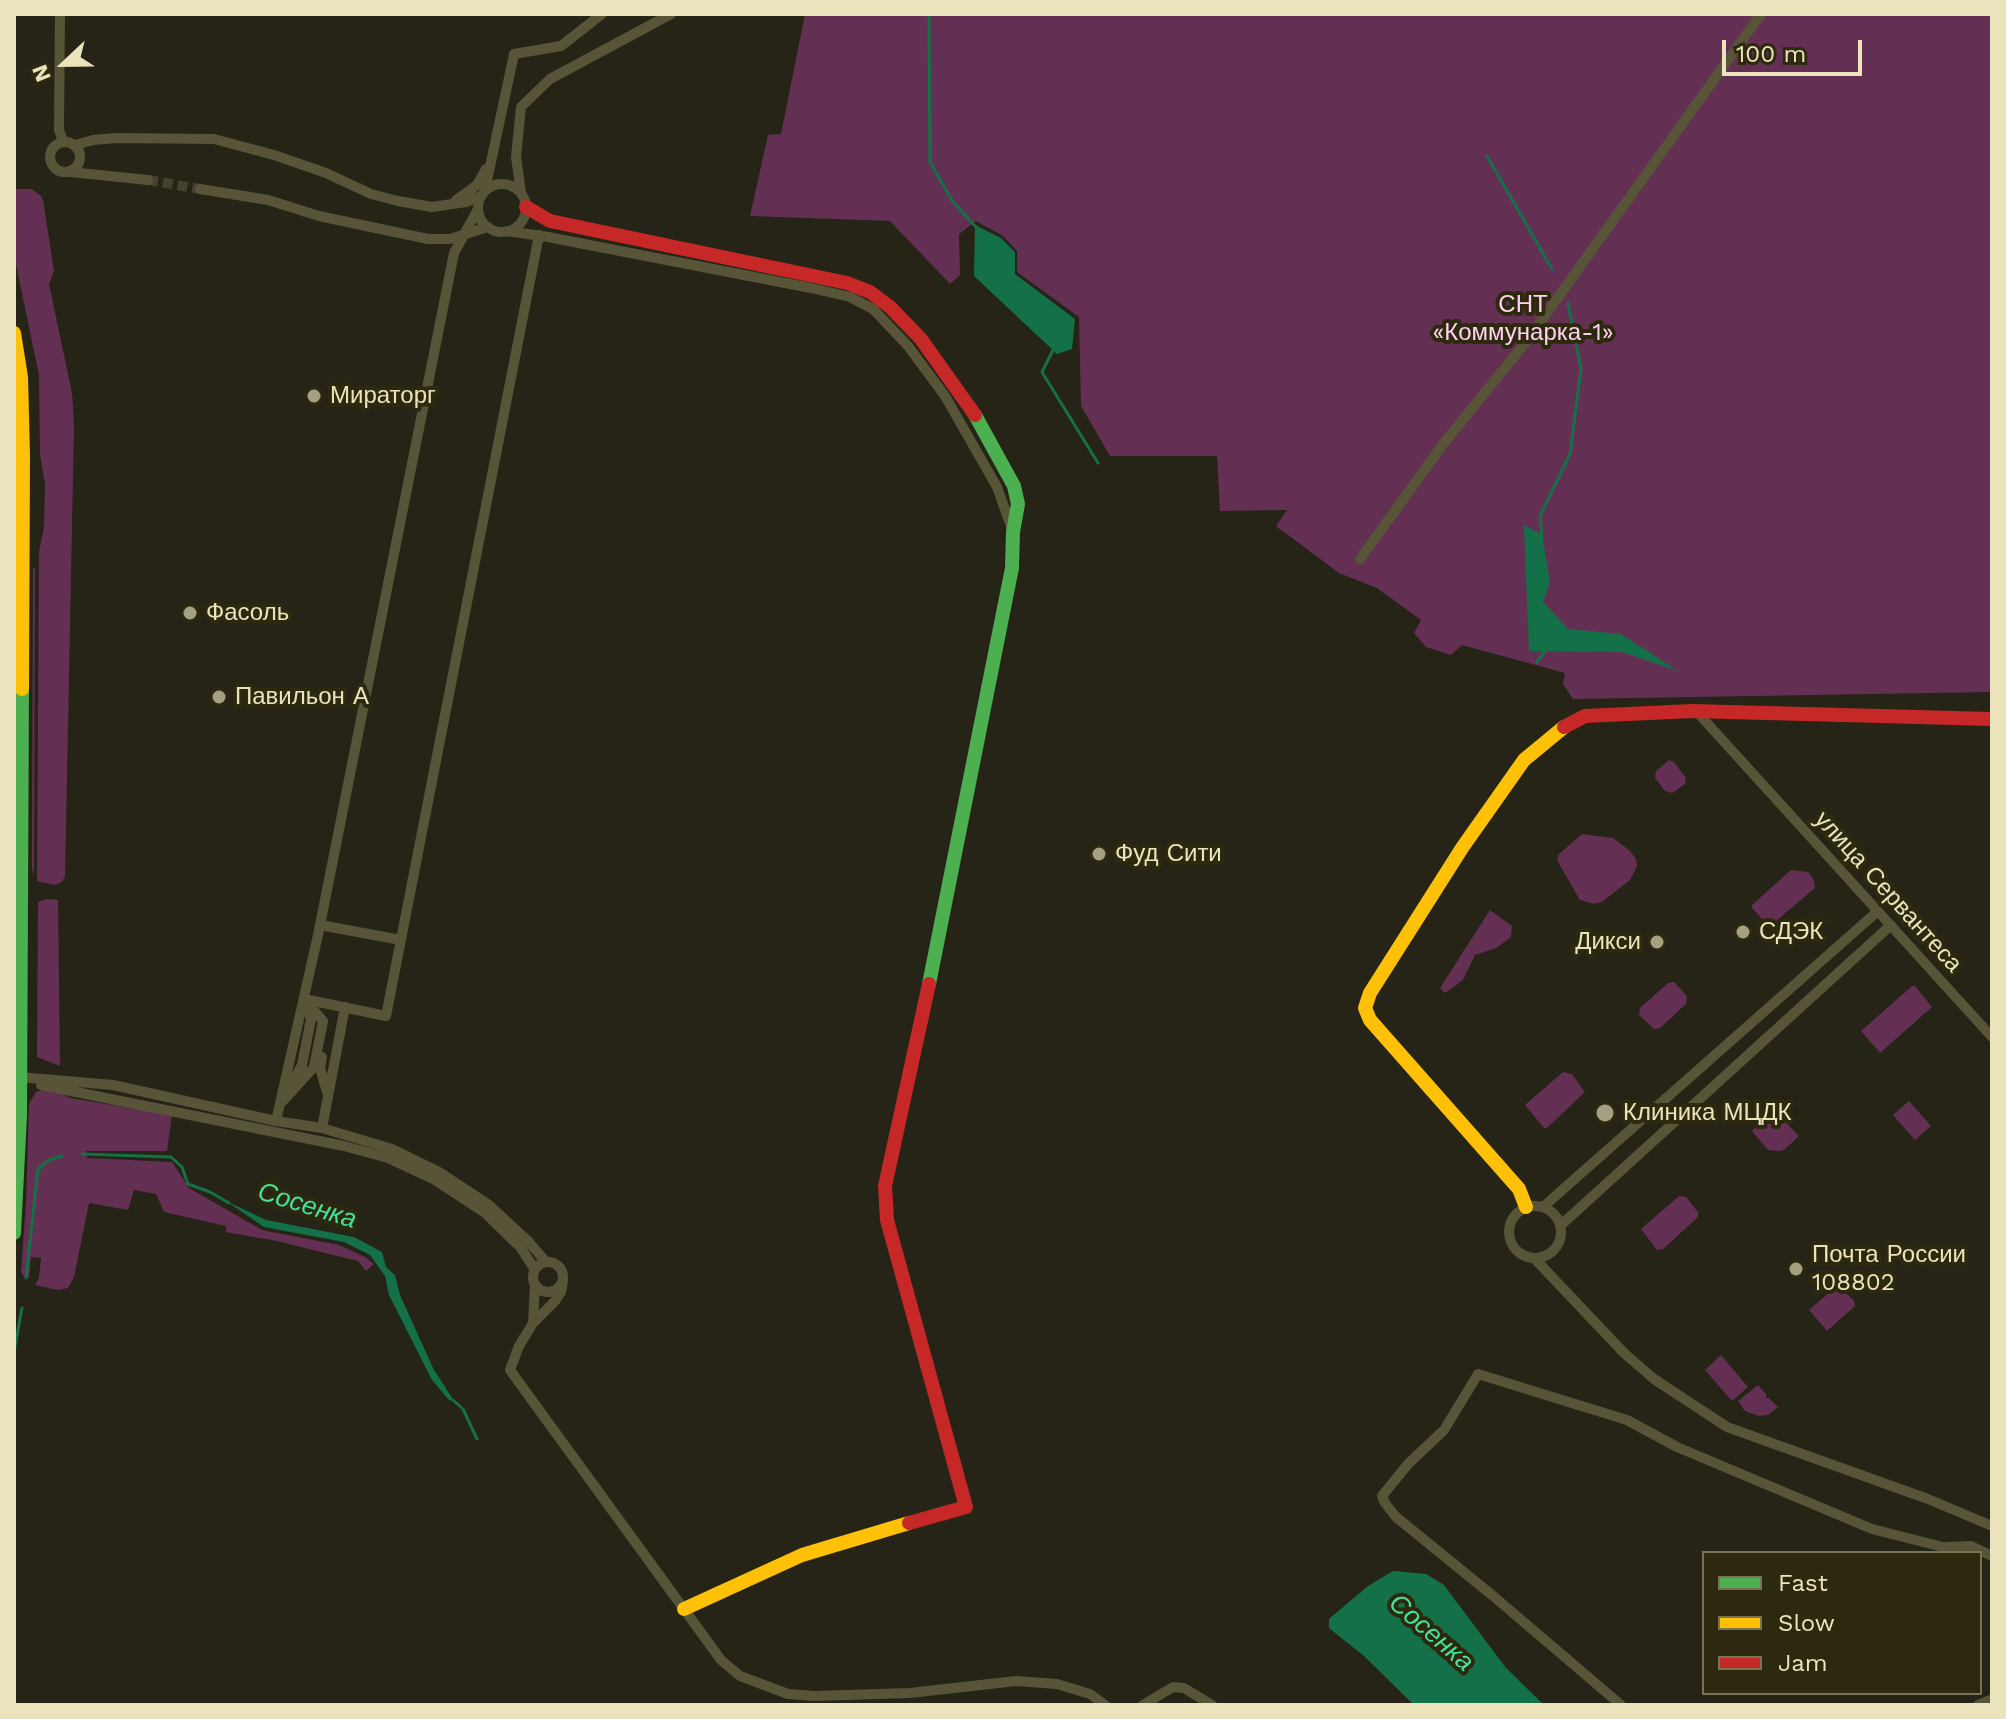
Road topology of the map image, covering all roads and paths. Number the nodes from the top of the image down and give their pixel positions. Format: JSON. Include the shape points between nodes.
{"nodes":[{"id":1,"x":60,"y":14,"type":"edge"},
{"id":2,"x":602,"y":14,"type":"edge"},
{"id":3,"x":671,"y":14,"type":"edge"},
{"id":4,"x":1761,"y":14,"type":"edge"},
{"id":5,"x":63,"y":141,"type":"junction"},
{"id":6,"x":75,"y":145,"type":"junction"},
{"id":7,"x":492,"y":152,"type":"junction"},
{"id":8,"x":70,"y":172,"type":"junction"},
{"id":9,"x":148,"y":180,"type":"tunnel mouth"},
{"id":10,"x":200,"y":189,"type":"tunnel mouth"},
{"id":11,"x":483,"y":193,"type":"junction"},
{"id":12,"x":524,"y":200,"type":"junction"},
{"id":13,"x":432,"y":207,"type":"junction"},
{"id":14,"x":478,"y":209,"type":"junction"},
{"id":15,"x":488,"y":227,"type":"junction"},
{"id":16,"x":507,"y":231,"type":"junction"},
{"id":17,"x":462,"y":235,"type":"junction"},
{"id":18,"x":539,"y":235,"type":"junction"},
{"id":19,"x":14,"y":333,"type":"edge"},
{"id":20,"x":17,"y":364,"type":"edge"},
{"id":21,"x":1013,"y":532,"type":"junction"},
{"id":22,"x":1360,"y":559,"type":"dead end"},
{"id":23,"x":1697,"y":712,"type":"junction"},
{"id":24,"x":1726,"y":712,"type":"junction"},
{"id":25,"x":1992,"y":719,"type":"edge"},
{"id":26,"x":1715,"y":729,"type":"junction"},
{"id":27,"x":1878,"y":911,"type":"junction"},
{"id":28,"x":320,"y":925,"type":"junction"},
{"id":29,"x":1891,"y":925,"type":"junction"},
{"id":30,"x":401,"y":940,"type":"junction"},
{"id":31,"x":304,"y":999,"type":"junction"},
{"id":32,"x":345,"y":1007,"type":"junction"},
{"id":33,"x":1992,"y":1037,"type":"edge"},
{"id":34,"x":17,"y":1083,"type":"edge"},
{"id":35,"x":328,"y":1095,"type":"junction"},
{"id":36,"x":281,"y":1103,"type":"junction"},
{"id":37,"x":276,"y":1121,"type":"junction"},
{"id":38,"x":322,"y":1128,"type":"junction"},
{"id":39,"x":16,"y":1144,"type":"edge"},
{"id":40,"x":1526,"y":1207,"type":"junction"},
{"id":41,"x":1543,"y":1207,"type":"junction"},
{"id":42,"x":1560,"y":1226,"type":"junction"},
{"id":43,"x":14,"y":1233,"type":"edge"},
{"id":44,"x":1534,"y":1258,"type":"junction"},
{"id":45,"x":546,"y":1262,"type":"junction"},
{"id":46,"x":535,"y":1270,"type":"junction"},
{"id":47,"x":563,"y":1281,"type":"junction"},
{"id":48,"x":535,"y":1284,"type":"junction"},
{"id":49,"x":533,"y":1323,"type":"junction"},
{"id":50,"x":1992,"y":1526,"type":"edge"},
{"id":51,"x":1982,"y":1551,"type":"edge"},
{"id":52,"x":684,"y":1609,"type":"junction"},
{"id":53,"x":1992,"y":1699,"type":"edge"},
{"id":54,"x":787,"y":1700,"type":"edge"},
{"id":55,"x":1105,"y":1705,"type":"edge"},
{"id":56,"x":1143,"y":1705,"type":"edge"},
{"id":57,"x":1212,"y":1705,"type":"edge"},
{"id":58,"x":1621,"y":1705,"type":"edge"},
{"id":59,"x":1978,"y":1705,"type":"edge"}],
"edges":[{"from":1,"to":5,"type":"street"},
{"from":2,"to":7,"type":"street","via":[[561,46],[514,54]]},
{"from":3,"to":12,"type":"street","via":[[550,79],[521,107],[516,157]]},
{"from":4,"to":22,"type":"street","via":[[1526,342]]},
{"from":5,"to":6,"type":"street"},
{"from":5,"to":8,"type":"street","via":[[50,152],[50,161],[62,173]]},
{"from":6,"to":8,"type":"street","via":[[81,160]]},
{"from":6,"to":13,"type":"street","via":[[116,138],[214,139],[326,173],[371,194]]},
{"from":7,"to":11,"type":"street"},
{"from":7,"to":13,"type":"street","via":[[477,185],[456,200]]},
{"from":8,"to":9,"type":"street"},
{"from":10,"to":17,"type":"street","via":[[428,239]]},
{"from":11,"to":12,"type":"street","via":[[504,183],[517,188]]},
{"from":11,"to":13,"type":"street","via":[[466,202]]},
{"from":11,"to":14,"type":"street"},
{"from":12,"to":16,"type":"street","via":[[523,220]]},
{"from":12,"to":21,"type":"street","via":[[550,221],[870,292],[921,339],[985,431],[1014,486],[1018,504]]},
{"from":14,"to":15,"type":"street"},
{"from":14,"to":17,"type":"street"},
{"from":15,"to":16,"type":"street"},
{"from":15,"to":17,"type":"street"},
{"from":16,"to":18,"type":"street"},
{"from":17,"to":28,"type":"street","via":[[454,253]]},
{"from":18,"to":21,"type":"street","via":[[811,288],[873,309],[945,396],[997,487]]},
{"from":18,"to":30,"type":"street"},
{"from":19,"to":20,"type":"street"},
{"from":20,"to":34,"type":"street","via":[[23,455]]},
{"from":21,"to":52,"type":"street","via":[[1012,568],[885,1186],[887,1220],[966,1507],[802,1555]]},
{"from":23,"to":24,"type":"street"},
{"from":23,"to":26,"type":"street","name":"улица Сервантеса"},
{"from":23,"to":40,"type":"street","via":[[1585,716],[1527,757],[1462,848],[1367,999],[1370,1020],[1519,1189]]},
{"from":24,"to":25,"type":"street"},
{"from":24,"to":26,"type":"street","via":[[1715,720]]},
{"from":26,"to":27,"type":"street","name":"улица Сервантеса"},
{"from":27,"to":29,"type":"street","name":"улица Сервантеса"},
{"from":27,"to":41,"type":"street"},
{"from":28,"to":30,"type":"street"},
{"from":28,"to":31,"type":"street"},
{"from":29,"to":33,"type":"street","name":"улица Сервантеса"},
{"from":29,"to":42,"type":"street"},
{"from":30,"to":32,"type":"street","via":[[386,1016]]},
{"from":31,"to":32,"type":"street"},
{"from":31,"to":36,"type":"street"},
{"from":31,"to":36,"type":"street","via":[[317,1020],[309,1066]]},
{"from":32,"to":35,"type":"street","via":[[338,1072]]},
{"from":32,"to":35,"type":"street","via":[[328,1022],[320,1068]]},
{"from":34,"to":37,"type":"street","via":[[113,1085]]},
{"from":34,"to":39,"type":"street"},
{"from":34,"to":46,"type":"street","via":[[57,1087],[388,1158],[484,1212],[521,1248]]},
{"from":35,"to":38,"type":"street"},
{"from":36,"to":37,"type":"street"},
{"from":37,"to":38,"type":"street"},
{"from":38,"to":45,"type":"street","via":[[392,1149],[439,1172],[489,1205]]},
{"from":39,"to":43,"type":"street"},
{"from":40,"to":41,"type":"street"},
{"from":40,"to":44,"type":"street","via":[[1512,1218],[1509,1236],[1517,1252]]},
{"from":41,"to":42,"type":"street"},
{"from":42,"to":44,"type":"street","via":[[1556,1248]]},
{"from":44,"to":50,"type":"street","via":[[1644,1370],[1727,1427]]},
{"from":45,"to":46,"type":"street"},
{"from":45,"to":47,"type":"street","via":[[560,1267]]},
{"from":46,"to":48,"type":"street"},
{"from":47,"to":48,"type":"street","via":[[550,1292]]},
{"from":47,"to":49,"type":"street","via":[[555,1301]]},
{"from":48,"to":49,"type":"street"},
{"from":49,"to":52,"type":"street","via":[[510,1370]]},
{"from":51,"to":58,"type":"street","via":[[1872,1529],[1677,1447],[1627,1420],[1478,1374],[1444,1430],[1382,1496],[1385,1503]]},
{"from":52,"to":54,"type":"street","via":[[730,1668]]},
{"from":53,"to":59,"type":"street"},
{"from":54,"to":55,"type":"street","via":[[1016,1681],[1057,1684],[1090,1694]]},
{"from":56,"to":57,"type":"street","via":[[1173,1687]]}]}
